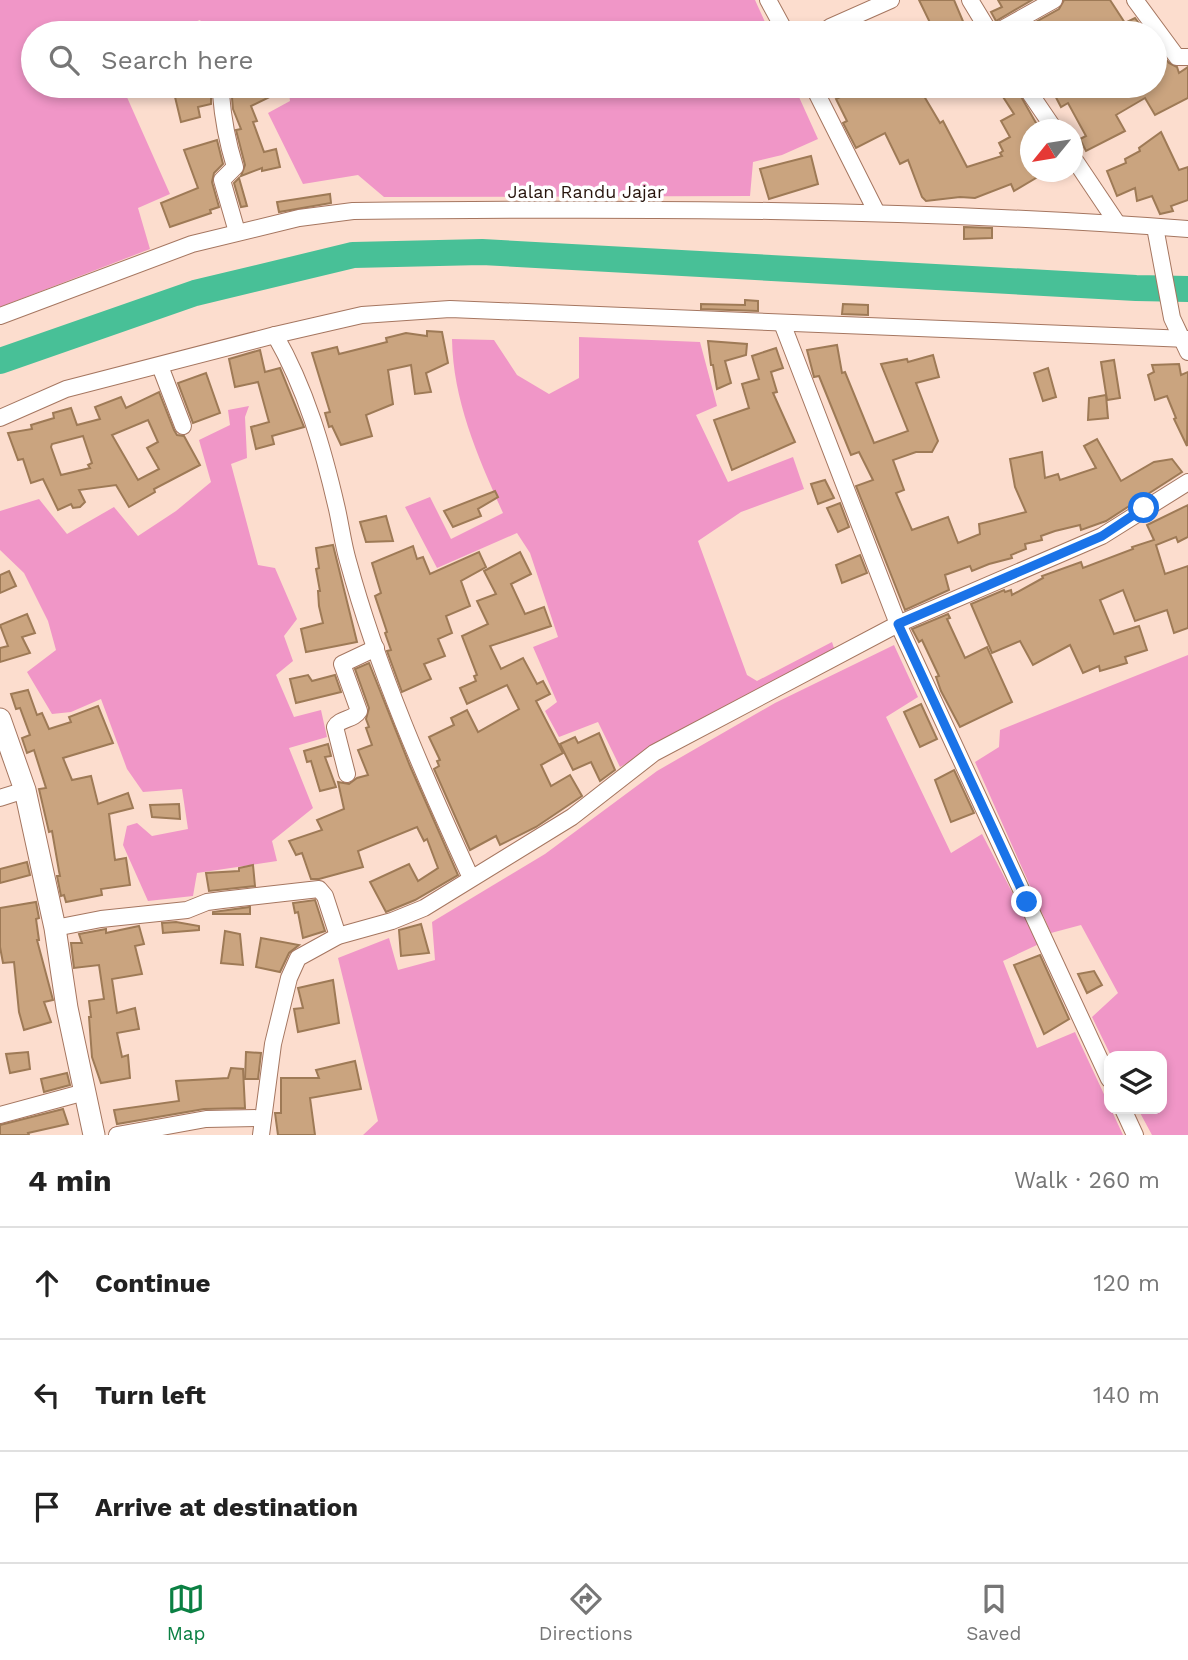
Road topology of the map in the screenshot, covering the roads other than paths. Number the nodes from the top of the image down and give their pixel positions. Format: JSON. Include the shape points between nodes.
{"nodes":[{"id":1,"x":768,"y":0,"type":"edge"},
{"id":2,"x":891,"y":0,"type":"edge"},
{"id":3,"x":971,"y":0,"type":"edge"},
{"id":4,"x":1054,"y":0,"type":"edge"},
{"id":5,"x":1135,"y":0,"type":"edge"},
{"id":6,"x":779,"y":21,"type":"edge"},
{"id":7,"x":844,"y":21,"type":"edge"},
{"id":8,"x":985,"y":21,"type":"edge"},
{"id":9,"x":1015,"y":21,"type":"edge"},
{"id":10,"x":1150,"y":21,"type":"edge"},
{"id":11,"x":1167,"y":43,"type":"edge"},
{"id":12,"x":1188,"y":57,"type":"edge"},
{"id":13,"x":221,"y":98,"type":"edge"},
{"id":14,"x":819,"y":98,"type":"edge"},
{"id":15,"x":1033,"y":98,"type":"edge"},
{"id":16,"x":1048,"y":119,"type":"edge"},
{"id":17,"x":1083,"y":171,"type":"edge"},
{"id":18,"x":877,"y":213,"type":"junction"},
{"id":19,"x":1117,"y":223,"type":"junction"},
{"id":20,"x":234,"y":224,"type":"junction"},
{"id":21,"x":1155,"y":227,"type":"junction"},
{"id":22,"x":1188,"y":229,"type":"edge"},
{"id":23,"x":0,"y":316,"type":"edge"},
{"id":24,"x":782,"y":323,"type":"junction"},
{"id":25,"x":275,"y":335,"type":"junction"},
{"id":26,"x":1185,"y":343,"type":"edge"},
{"id":27,"x":160,"y":366,"type":"junction"},
{"id":28,"x":0,"y":418,"type":"edge"},
{"id":29,"x":183,"y":426,"type":"dead end"},
{"id":30,"x":1188,"y":482,"type":"edge"},
{"id":31,"x":898,"y":624,"type":"junction"},
{"id":32,"x":376,"y":648,"type":"junction"},
{"id":33,"x":0,"y":719,"type":"edge"},
{"id":34,"x":348,"y":774,"type":"dead end"},
{"id":35,"x":25,"y":790,"type":"junction"},
{"id":36,"x":0,"y":798,"type":"edge"},
{"id":37,"x":471,"y":878,"type":"junction"},
{"id":38,"x":55,"y":928,"type":"junction"},
{"id":39,"x":338,"y":936,"type":"junction"},
{"id":40,"x":1104,"y":1068,"type":"edge"},
{"id":41,"x":85,"y":1092,"type":"junction"},
{"id":42,"x":1125,"y":1114,"type":"edge"},
{"id":43,"x":0,"y":1115,"type":"edge"},
{"id":44,"x":263,"y":1118,"type":"junction"},
{"id":45,"x":94,"y":1135,"type":"edge"},
{"id":46,"x":117,"y":1135,"type":"edge"},
{"id":47,"x":261,"y":1135,"type":"edge"},
{"id":48,"x":1135,"y":1135,"type":"edge"}],
"edges":[{"from":1,"to":6,"type":"street"},
{"from":2,"to":7,"type":"street"},
{"from":3,"to":8,"type":"street"},
{"from":4,"to":9,"type":"street"},
{"from":5,"to":10,"type":"street"},
{"from":11,"to":12,"type":"street","via":[[1177,57]]},
{"from":13,"to":20,"type":"street","via":[[223,126],[235,167],[222,180]]},
{"from":14,"to":18,"type":"street"},
{"from":15,"to":16,"type":"street"},
{"from":17,"to":19,"type":"street"},
{"from":18,"to":19,"type":"street","name":"Jalan Randu Jajar"},
{"from":18,"to":20,"type":"street","name":"Jalan Randu Jajar","via":[[354,211]]},
{"from":19,"to":21,"type":"street","name":"Jalan Randu Jajar"},
{"from":20,"to":23,"type":"street","name":"Jalan Randu Jajar"},
{"from":21,"to":22,"type":"street","name":"Jalan Randu Jajar"},
{"from":21,"to":26,"type":"street","via":[[1172,318]]},
{"from":24,"to":25,"type":"street","via":[[450,309],[362,315]]},
{"from":24,"to":26,"type":"street"},
{"from":24,"to":31,"type":"street"},
{"from":25,"to":27,"type":"street"},
{"from":25,"to":32,"type":"street","via":[[317,428],[349,564]]},
{"from":27,"to":28,"type":"street","via":[[66,389]]},
{"from":27,"to":29,"type":"street"},
{"from":30,"to":31,"type":"street","via":[[1102,536]]},
{"from":31,"to":37,"type":"street","via":[[654,753],[584,809]]},
{"from":31,"to":40,"type":"street"},
{"from":32,"to":34,"type":"street","via":[[342,664],[359,711],[335,727]]},
{"from":32,"to":37,"type":"street","via":[[422,772]]},
{"from":33,"to":35,"type":"street"},
{"from":35,"to":36,"type":"street"},
{"from":35,"to":38,"type":"street"},
{"from":37,"to":39,"type":"street","via":[[424,908]]},
{"from":38,"to":39,"type":"street","via":[[319,888]]},
{"from":38,"to":41,"type":"street"},
{"from":39,"to":44,"type":"street","via":[[299,958],[289,978],[273,1044]]},
{"from":41,"to":43,"type":"street"},
{"from":41,"to":45,"type":"street"},
{"from":42,"to":48,"type":"street"},
{"from":44,"to":46,"type":"street","via":[[206,1119]]},
{"from":44,"to":47,"type":"street"}]}
